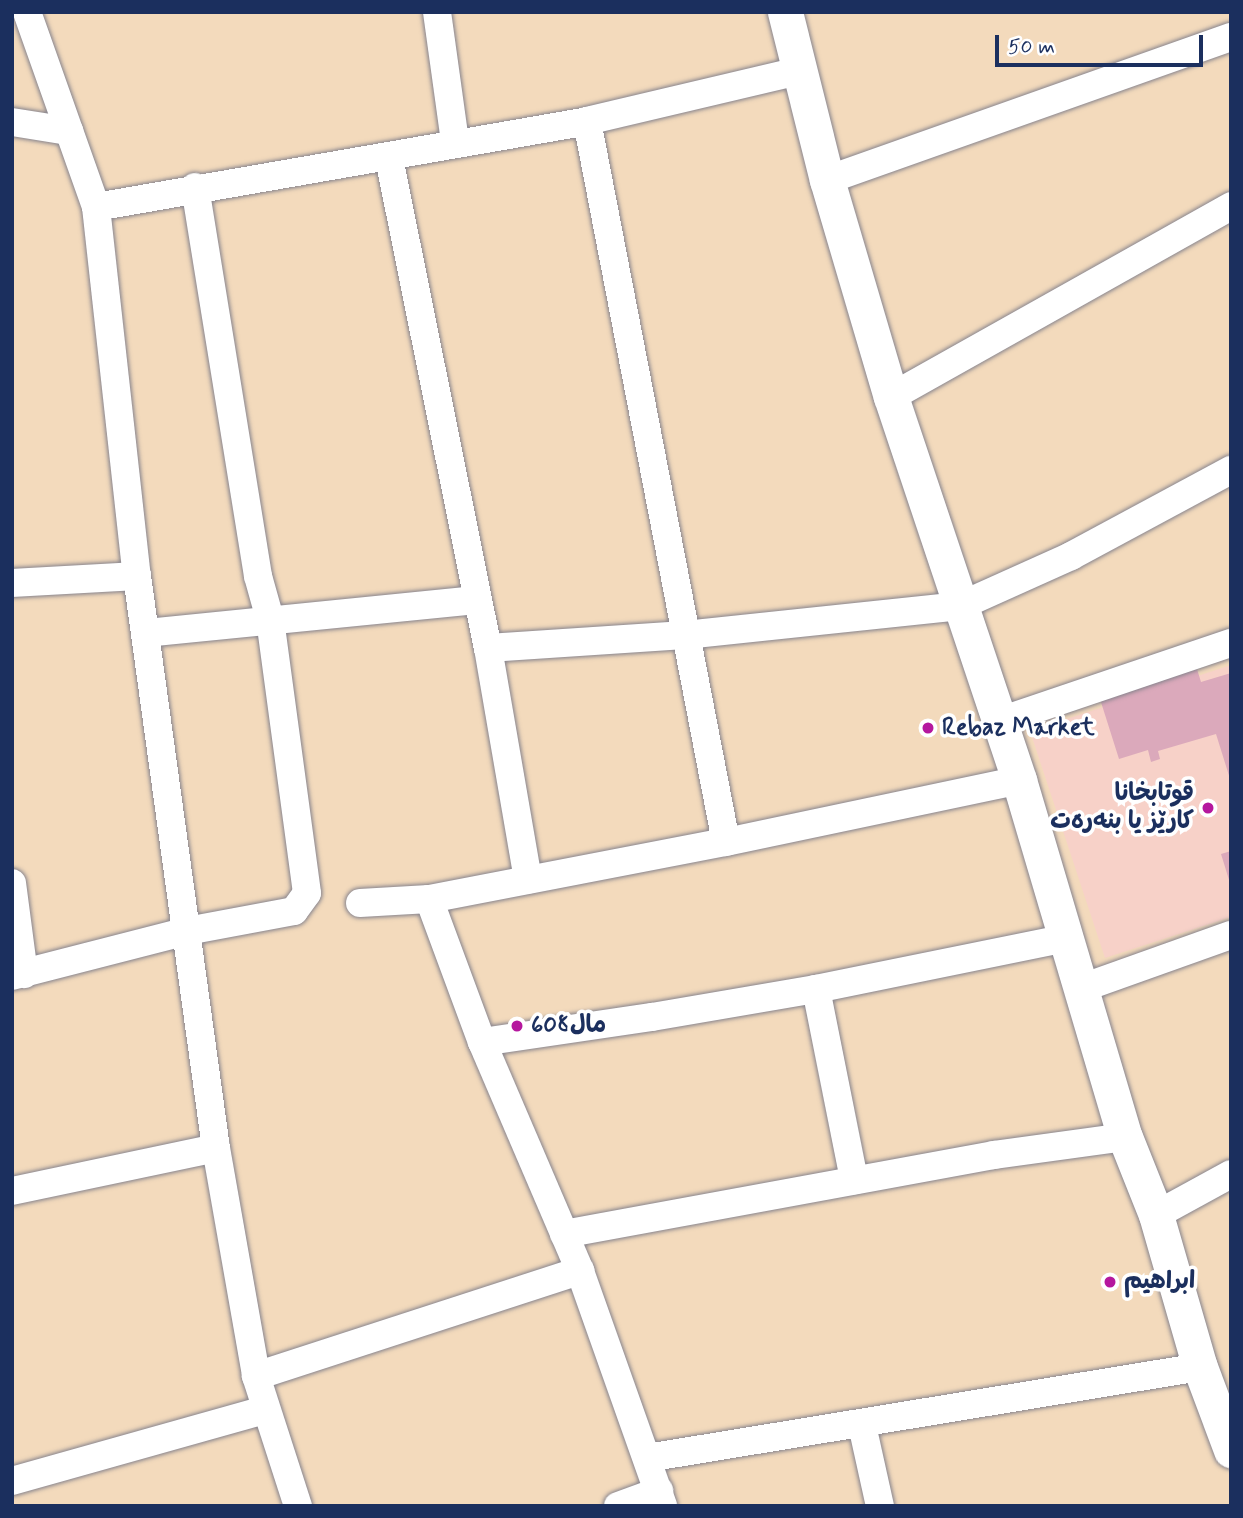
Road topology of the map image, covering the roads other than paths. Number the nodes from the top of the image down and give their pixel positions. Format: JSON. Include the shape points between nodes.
{"nodes":[{"id":1,"x":27,"y":12,"type":"edge"},
{"id":2,"x":437,"y":12,"type":"edge"},
{"id":3,"x":785,"y":12,"type":"edge"},
{"id":4,"x":1231,"y":37,"type":"edge"},
{"id":5,"x":798,"y":71,"type":"junction"},
{"id":6,"x":587,"y":121,"type":"junction"},
{"id":7,"x":12,"y":122,"type":"edge"},
{"id":8,"x":69,"y":131,"type":"junction"},
{"id":9,"x":455,"y":142,"type":"junction"},
{"id":10,"x":389,"y":158,"type":"junction"},
{"id":11,"x":827,"y":180,"type":"junction"},
{"id":12,"x":195,"y":187,"type":"junction"},
{"id":13,"x":1231,"y":206,"type":"edge"},
{"id":14,"x":96,"y":207,"type":"junction"},
{"id":15,"x":891,"y":397,"type":"junction"},
{"id":16,"x":1231,"y":470,"type":"edge"},
{"id":17,"x":136,"y":576,"type":"junction"},
{"id":18,"x":12,"y":583,"type":"edge"},
{"id":19,"x":477,"y":600,"type":"junction"},
{"id":20,"x":960,"y":606,"type":"junction"},
{"id":21,"x":270,"y":619,"type":"junction"},
{"id":22,"x":146,"y":633,"type":"junction"},
{"id":23,"x":685,"y":635,"type":"junction"},
{"id":24,"x":1231,"y":643,"type":"edge"},
{"id":25,"x":488,"y":648,"type":"junction"},
{"id":26,"x":1000,"y":721,"type":"junction"},
{"id":27,"x":1019,"y":780,"type":"junction"},
{"id":28,"x":726,"y":842,"type":"junction"},
{"id":29,"x":528,"y":880,"type":"junction"},
{"id":30,"x":12,"y":883,"type":"edge"},
{"id":31,"x":429,"y":899,"type":"junction"},
{"id":32,"x":360,"y":904,"type":"dead end"},
{"id":33,"x":187,"y":931,"type":"junction"},
{"id":34,"x":1231,"y":935,"type":"edge"},
{"id":35,"x":1066,"y":938,"type":"junction"},
{"id":36,"x":18,"y":975,"type":"edge"},
{"id":37,"x":1082,"y":988,"type":"junction"},
{"id":38,"x":816,"y":989,"type":"junction"},
{"id":39,"x":482,"y":1042,"type":"junction"},
{"id":40,"x":1125,"y":1137,"type":"junction"},
{"id":41,"x":216,"y":1148,"type":"junction"},
{"id":42,"x":1231,"y":1174,"type":"edge"},
{"id":43,"x":855,"y":1180,"type":"junction"},
{"id":44,"x":12,"y":1191,"type":"edge"},
{"id":45,"x":1156,"y":1215,"type":"junction"},
{"id":46,"x":564,"y":1234,"type":"junction"},
{"id":47,"x":580,"y":1271,"type":"junction"},
{"id":48,"x":1199,"y":1367,"type":"junction"},
{"id":49,"x":256,"y":1376,"type":"junction"},
{"id":50,"x":1224,"y":1408,"type":"edge"},
{"id":51,"x":265,"y":1410,"type":"junction"},
{"id":52,"x":862,"y":1424,"type":"junction"},
{"id":53,"x":1231,"y":1450,"type":"edge"},
{"id":54,"x":647,"y":1458,"type":"junction"},
{"id":55,"x":12,"y":1481,"type":"edge"},
{"id":56,"x":661,"y":1499,"type":"edge"},
{"id":57,"x":298,"y":1506,"type":"edge"},
{"id":58,"x":618,"y":1506,"type":"edge"},
{"id":59,"x":880,"y":1506,"type":"edge"}],
"edges":[{"from":1,"to":8,"type":"street"},
{"from":2,"to":9,"type":"street"},
{"from":3,"to":5,"type":"street"},
{"from":4,"to":11,"type":"street"},
{"from":5,"to":6,"type":"street"},
{"from":5,"to":11,"type":"street"},
{"from":6,"to":9,"type":"street"},
{"from":6,"to":23,"type":"street"},
{"from":7,"to":8,"type":"street"},
{"from":8,"to":14,"type":"street"},
{"from":9,"to":10,"type":"street"},
{"from":10,"to":12,"type":"street"},
{"from":10,"to":19,"type":"street"},
{"from":11,"to":15,"type":"street"},
{"from":12,"to":14,"type":"street"},
{"from":12,"to":21,"type":"street","via":[[258,576]]},
{"from":13,"to":15,"type":"street"},
{"from":14,"to":17,"type":"street"},
{"from":15,"to":20,"type":"street"},
{"from":16,"to":20,"type":"street","via":[[1071,556]]},
{"from":17,"to":18,"type":"street"},
{"from":17,"to":22,"type":"street"},
{"from":19,"to":21,"type":"street"},
{"from":19,"to":25,"type":"street"},
{"from":20,"to":23,"type":"street"},
{"from":20,"to":26,"type":"street"},
{"from":21,"to":22,"type":"street"},
{"from":21,"to":33,"type":"street","via":[[307,893],[294,911]]},
{"from":22,"to":33,"type":"street"},
{"from":23,"to":25,"type":"street"},
{"from":23,"to":28,"type":"street"},
{"from":24,"to":26,"type":"street"},
{"from":25,"to":29,"type":"street"},
{"from":26,"to":27,"type":"street"},
{"from":27,"to":28,"type":"street"},
{"from":27,"to":35,"type":"street"},
{"from":28,"to":29,"type":"street"},
{"from":29,"to":31,"type":"street"},
{"from":30,"to":36,"type":"street"},
{"from":31,"to":32,"type":"street"},
{"from":31,"to":39,"type":"street"},
{"from":33,"to":36,"type":"street"},
{"from":33,"to":41,"type":"street"},
{"from":34,"to":37,"type":"street"},
{"from":35,"to":37,"type":"street"},
{"from":35,"to":38,"type":"street"},
{"from":37,"to":40,"type":"street"},
{"from":38,"to":39,"type":"street"},
{"from":38,"to":43,"type":"street"},
{"from":39,"to":46,"type":"street"},
{"from":40,"to":43,"type":"street"},
{"from":40,"to":45,"type":"street"},
{"from":41,"to":44,"type":"street"},
{"from":41,"to":49,"type":"street"},
{"from":42,"to":45,"type":"street"},
{"from":43,"to":46,"type":"street"},
{"from":45,"to":48,"type":"street"},
{"from":46,"to":47,"type":"street"},
{"from":47,"to":49,"type":"street"},
{"from":47,"to":54,"type":"street"},
{"from":48,"to":50,"type":"street"},
{"from":48,"to":52,"type":"street"},
{"from":49,"to":51,"type":"street"},
{"from":50,"to":53,"type":"street"},
{"from":51,"to":55,"type":"street"},
{"from":51,"to":57,"type":"street"},
{"from":52,"to":54,"type":"street"},
{"from":52,"to":59,"type":"street"},
{"from":54,"to":56,"type":"street"},
{"from":56,"to":58,"type":"street"}]}
